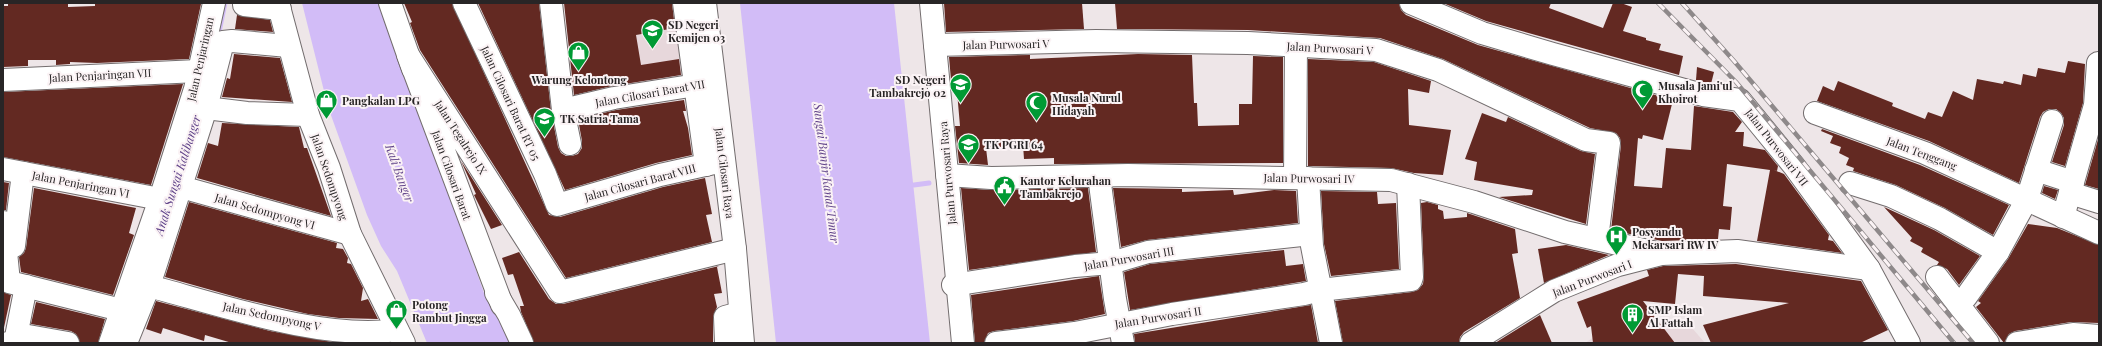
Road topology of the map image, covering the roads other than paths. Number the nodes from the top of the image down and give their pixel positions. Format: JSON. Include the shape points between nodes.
{"nodes":[{"id":1,"x":214,"y":3,"type":"edge"},
{"id":2,"x":390,"y":3,"type":"edge"},
{"id":3,"x":464,"y":3,"type":"edge"},
{"id":4,"x":551,"y":3,"type":"edge"},
{"id":5,"x":684,"y":3,"type":"edge"},
{"id":6,"x":705,"y":3,"type":"edge"},
{"id":7,"x":931,"y":3,"type":"edge"},
{"id":8,"x":1410,"y":3,"type":"edge"},
{"id":9,"x":244,"y":5,"type":"dead end"},
{"id":10,"x":279,"y":6,"type":"edge"},
{"id":11,"x":935,"y":45,"type":"junction"},
{"id":12,"x":288,"y":46,"type":"junction"},
{"id":13,"x":1296,"y":46,"type":"junction"},
{"id":14,"x":408,"y":56,"type":"junction"},
{"id":15,"x":2098,"y":63,"type":"edge"},
{"id":16,"x":198,"y":71,"type":"junction"},
{"id":17,"x":3,"y":80,"type":"edge"},
{"id":18,"x":704,"y":84,"type":"junction"},
{"id":19,"x":206,"y":108,"type":"junction"},
{"id":20,"x":563,"y":110,"type":"junction"},
{"id":21,"x":1815,"y":113,"type":"dead end"},
{"id":22,"x":308,"y":115,"type":"junction"},
{"id":23,"x":2052,"y":121,"type":"dead end"},
{"id":24,"x":570,"y":144,"type":"dead end"},
{"id":25,"x":715,"y":163,"type":"junction"},
{"id":26,"x":2036,"y":170,"type":"junction"},
{"id":27,"x":13,"y":171,"type":"edge"},
{"id":28,"x":947,"y":175,"type":"junction"},
{"id":29,"x":1099,"y":180,"type":"junction"},
{"id":30,"x":1305,"y":181,"type":"junction"},
{"id":31,"x":1850,"y":183,"type":"dead end"},
{"id":32,"x":181,"y":187,"type":"junction"},
{"id":33,"x":2071,"y":187,"type":"junction"},
{"id":34,"x":1408,"y":190,"type":"junction"},
{"id":35,"x":160,"y":199,"type":"junction"},
{"id":36,"x":2027,"y":200,"type":"junction"},
{"id":37,"x":2099,"y":202,"type":"edge"},
{"id":38,"x":557,"y":205,"type":"joint"},
{"id":39,"x":2063,"y":217,"type":"junction"},
{"id":40,"x":3,"y":222,"type":"edge"},
{"id":41,"x":2099,"y":233,"type":"edge"},
{"id":42,"x":350,"y":234,"type":"junction"},
{"id":43,"x":1311,"y":234,"type":"junction"},
{"id":44,"x":1597,"y":239,"type":"junction"},
{"id":45,"x":735,"y":249,"type":"junction"},
{"id":46,"x":1998,"y":252,"type":"junction"},
{"id":47,"x":1661,"y":254,"type":"junction"},
{"id":48,"x":1111,"y":263,"type":"junction"},
{"id":49,"x":1869,"y":269,"type":"junction"},
{"id":50,"x":1937,"y":278,"type":"dead end"},
{"id":51,"x":957,"y":281,"type":"junction"},
{"id":52,"x":18,"y":284,"type":"junction"},
{"id":53,"x":150,"y":286,"type":"junction"},
{"id":54,"x":1320,"y":290,"type":"junction"},
{"id":55,"x":1966,"y":297,"type":"dead end"},
{"id":56,"x":121,"y":310,"type":"junction"},
{"id":57,"x":740,"y":313,"type":"junction"},
{"id":58,"x":1122,"y":333,"type":"edge"},
{"id":59,"x":2099,"y":336,"type":"edge"},
{"id":60,"x":401,"y":337,"type":"edge"},
{"id":61,"x":12,"y":339,"type":"edge"},
{"id":62,"x":68,"y":343,"type":"edge"},
{"id":63,"x":110,"y":343,"type":"edge"},
{"id":64,"x":126,"y":343,"type":"edge"},
{"id":65,"x":522,"y":343,"type":"edge"},
{"id":66,"x":726,"y":343,"type":"edge"},
{"id":67,"x":743,"y":343,"type":"edge"},
{"id":68,"x":964,"y":343,"type":"edge"},
{"id":69,"x":996,"y":343,"type":"edge"},
{"id":70,"x":1331,"y":343,"type":"edge"},
{"id":71,"x":1471,"y":343,"type":"edge"},
{"id":72,"x":1909,"y":343,"type":"edge"},
{"id":73,"x":1988,"y":343,"type":"edge"},
{"id":74,"x":2017,"y":343,"type":"edge"}],
"edges":[{"from":1,"to":16,"type":"street","name":"Jalan Penjaringan"},
{"from":2,"to":14,"type":"street","name":"Jalan Cilosari Barat"},
{"from":3,"to":38,"type":"street","name":"Jalan Cilosari Barat RT 05","via":[[545,174]]},
{"from":4,"to":20,"type":"street"},
{"from":5,"to":18,"type":"street"},
{"from":6,"to":18,"type":"street","name":"Jalan Cilosari Raya"},
{"from":7,"to":11,"type":"street","name":"Jalan Purwosari Raya"},
{"from":8,"to":49,"type":"street","name":"Jalan Purwosari VII","via":[[1482,33],[1553,54],[1703,95],[1740,100],[1794,166]]},
{"from":9,"to":10,"type":"street"},
{"from":10,"to":12,"type":"street","name":"Jalan Sedompyong"},
{"from":11,"to":13,"type":"street","name":"Jalan Purwosari V","via":[[1096,41]]},
{"from":11,"to":28,"type":"street","name":"Jalan Purwosari Raya"},
{"from":12,"to":19,"type":"street","name":"Jalan Penjaringan","via":[[226,41],[222,45]]},
{"from":12,"to":22,"type":"street","name":"Jalan Sedompyong"},
{"from":13,"to":30,"type":"street"},
{"from":13,"to":44,"type":"street","name":"Jalan Purwosari V","via":[[1376,50],[1416,62],[1586,140],[1609,143]]},
{"from":14,"to":45,"type":"street","name":"Jalan Tegalrejo IX","via":[[560,292]]},
{"from":14,"to":65,"type":"street","name":"Jalan Cilosari Barat","via":[[494,288]]},
{"from":15,"to":33,"type":"street","via":[[2095,104]]},
{"from":16,"to":17,"type":"street","name":"Jalan Penjaringan VII"},
{"from":16,"to":35,"type":"street","name":"Jalan Penjaringan","via":[[195,89]]},
{"from":18,"to":20,"type":"street","name":"Jalan Cilosari Barat VII","via":[[614,98]]},
{"from":18,"to":25,"type":"street","name":"Jalan Cilosari Raya"},
{"from":19,"to":22,"type":"street","via":[[247,113]]},
{"from":19,"to":32,"type":"street","name":"Jalan Penjaringan"},
{"from":20,"to":24,"type":"street"},
{"from":21,"to":36,"type":"street","name":"Jalan Tenggang","via":[[1924,153]]},
{"from":22,"to":42,"type":"street","name":"Jalan Sedompyong","via":[[329,168]]},
{"from":23,"to":26,"type":"street"},
{"from":25,"to":38,"type":"street","name":"Jalan Cilosari Barat VIII","via":[[660,175]]},
{"from":25,"to":45,"type":"street","name":"Jalan Cilosari Raya"},
{"from":26,"to":33,"type":"street"},
{"from":26,"to":36,"type":"street"},
{"from":27,"to":35,"type":"street","name":"Jalan Penjaringan VI"},
{"from":27,"to":52,"type":"street"},
{"from":28,"to":29,"type":"street","name":"Jalan Purwosari IV"},
{"from":28,"to":51,"type":"street","name":"Jalan Purwosari Raya"},
{"from":29,"to":30,"type":"street","name":"Jalan Purwosari IV"},
{"from":29,"to":48,"type":"street"},
{"from":30,"to":34,"type":"street","name":"Jalan Purwosari IV","via":[[1391,180]]},
{"from":30,"to":43,"type":"street"},
{"from":31,"to":46,"type":"street","via":[[1892,196],[1940,219]]},
{"from":32,"to":42,"type":"street","name":"Jalan Sedompyong VI"},
{"from":32,"to":53,"type":"street","name":"Jalan Penjaringan"},
{"from":33,"to":37,"type":"street"},
{"from":33,"to":39,"type":"street"},
{"from":34,"to":44,"type":"street","name":"Jalan Purwosari IV","via":[[1474,202],[1565,232]]},
{"from":34,"to":54,"type":"street","name":"Jalan Purwosari II","via":[[1411,280]]},
{"from":35,"to":56,"type":"street","name":"Jalan Penjaringan"},
{"from":36,"to":39,"type":"street","name":"Jalan Tenggang"},
{"from":36,"to":46,"type":"street"},
{"from":39,"to":41,"type":"street","name":"Jalan Tenggang"},
{"from":40,"to":52,"type":"street"},
{"from":42,"to":60,"type":"street","name":"Jalan Sedompyong"},
{"from":43,"to":48,"type":"street","name":"Jalan Purwosari III","via":[[1148,252]]},
{"from":43,"to":54,"type":"street"},
{"from":44,"to":47,"type":"street","name":"Jalan Purwosari IV"},
{"from":45,"to":57,"type":"street","name":"Jalan Cilosari Raya"},
{"from":46,"to":55,"type":"street"},
{"from":47,"to":49,"type":"street","name":"Jalan Purwosari I","via":[[1736,251]]},
{"from":47,"to":71,"type":"street","name":"Jalan Purwosari I","via":[[1618,265],[1554,291]]},
{"from":48,"to":51,"type":"street","name":"Jalan Purwosari III","via":[[953,285]]},
{"from":48,"to":58,"type":"street"},
{"from":49,"to":72,"type":"street","name":"Jalan Purwosari VII"},
{"from":50,"to":73,"type":"street"},
{"from":51,"to":68,"type":"street","name":"Jalan Purwosari Raya"},
{"from":52,"to":56,"type":"street"},
{"from":52,"to":61,"type":"street"},
{"from":53,"to":60,"type":"street","name":"Jalan Sedompyong V","via":[[257,315],[305,325],[384,332]]},
{"from":53,"to":64,"type":"street","name":"Jalan Penjaringan"},
{"from":54,"to":58,"type":"street","name":"Jalan Purwosari II"},
{"from":54,"to":70,"type":"street"},
{"from":56,"to":63,"type":"street","name":"Jalan Penjaringan"},
{"from":57,"to":66,"type":"street","via":[[726,317]]},
{"from":57,"to":67,"type":"street","name":"Jalan Cilosari Raya"},
{"from":58,"to":69,"type":"street","name":"Jalan Purwosari II","via":[[1076,333]]},
{"from":59,"to":74,"type":"street","via":[[2073,334]]},
{"from":61,"to":62,"type":"street"}]}
